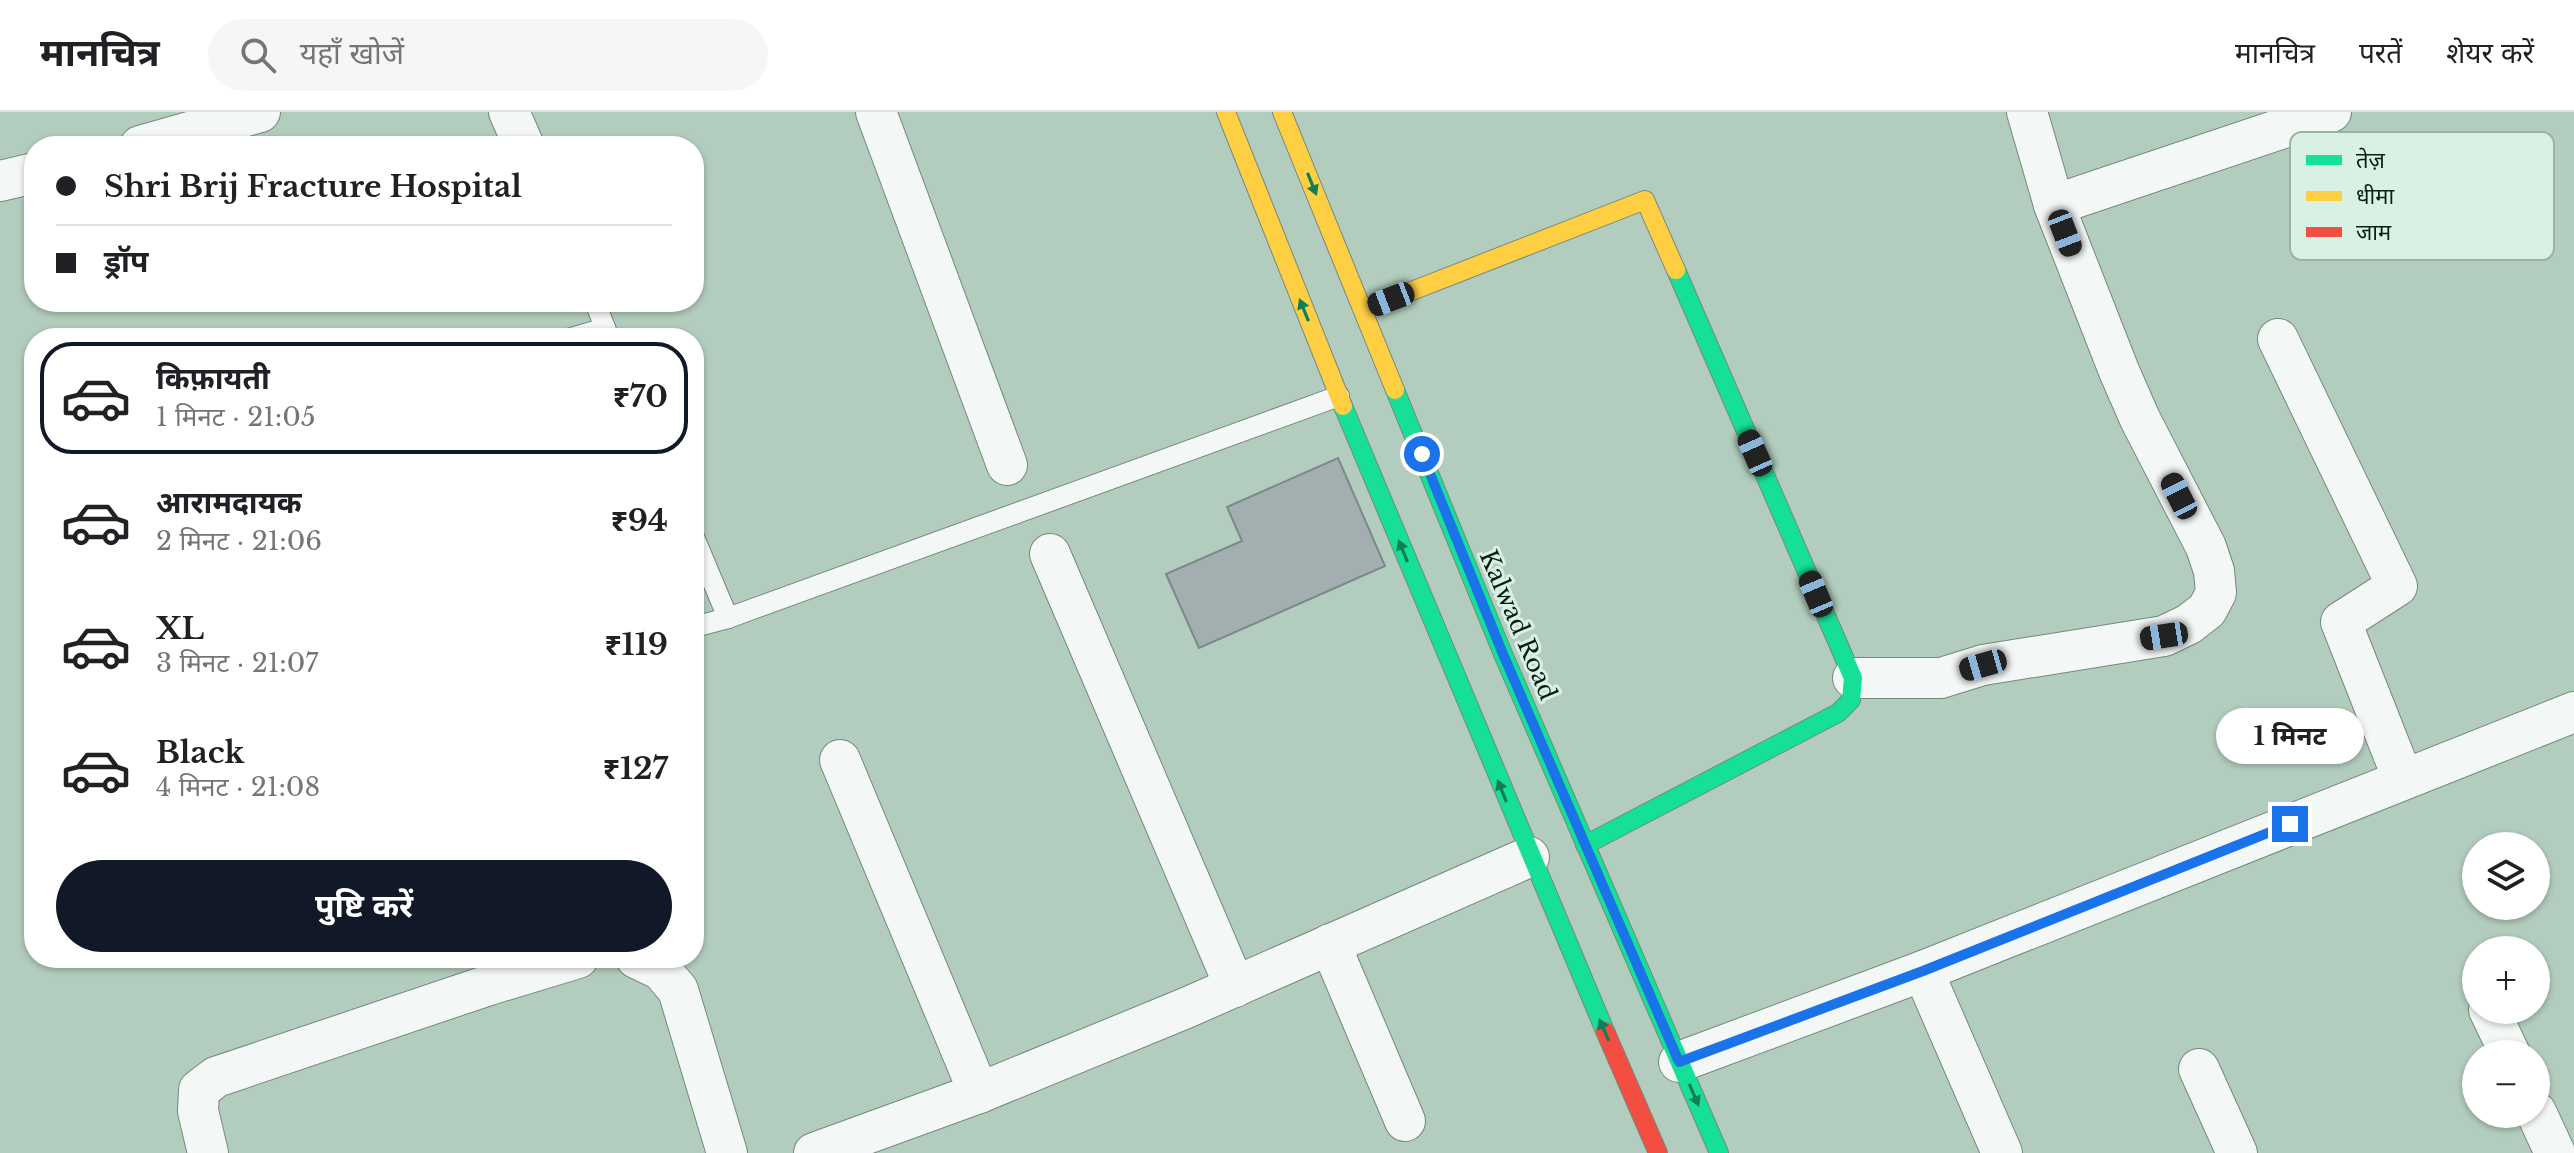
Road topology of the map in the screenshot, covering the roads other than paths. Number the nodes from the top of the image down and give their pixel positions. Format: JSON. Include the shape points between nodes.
{"nodes":[{"id":1,"x":260,"y":112,"type":"edge"},
{"id":2,"x":509,"y":112,"type":"edge"},
{"id":3,"x":1226,"y":112,"type":"edge"},
{"id":4,"x":1282,"y":112,"type":"edge"},
{"id":5,"x":2027,"y":112,"type":"edge"},
{"id":6,"x":2331,"y":112,"type":"edge"},
{"id":7,"x":890,"y":116,"type":"edge"},
{"id":8,"x":149,"y":133,"type":"edge"},
{"id":9,"x":520,"y":136,"type":"edge"},
{"id":10,"x":24,"y":175,"type":"edge"},
{"id":11,"x":0,"y":181,"type":"edge"},
{"id":12,"x":2054,"y":205,"type":"junction"},
{"id":13,"x":1363,"y":310,"type":"junction"},
{"id":14,"x":2278,"y":339,"type":"dead end"},
{"id":15,"x":1339,"y":396,"type":"junction"},
{"id":16,"x":1007,"y":465,"type":"dead end"},
{"id":17,"x":1050,"y":554,"type":"dead end"},
{"id":18,"x":704,"y":561,"type":"edge"},
{"id":19,"x":728,"y":618,"type":"junction"},
{"id":20,"x":704,"y":624,"type":"edge"},
{"id":21,"x":1853,"y":678,"type":"junction"},
{"id":22,"x":2574,"y":712,"type":"edge"},
{"id":23,"x":840,"y":760,"type":"dead end"},
{"id":24,"x":2403,"y":779,"type":"junction"},
{"id":25,"x":1585,"y":845,"type":"junction"},
{"id":26,"x":1529,"y":857,"type":"junction"},
{"id":27,"x":1330,"y":944,"type":"junction"},
{"id":28,"x":545,"y":968,"type":"edge"},
{"id":29,"x":657,"y":968,"type":"edge"},
{"id":30,"x":1923,"y":971,"type":"junction"},
{"id":31,"x":1235,"y":987,"type":"junction"},
{"id":32,"x":1679,"y":1062,"type":"junction"},
{"id":33,"x":2199,"y":1069,"type":"dead end"},
{"id":34,"x":979,"y":1093,"type":"junction"},
{"id":35,"x":1405,"y":1121,"type":"dead end"},
{"id":36,"x":2543,"y":1128,"type":"edge"},
{"id":37,"x":208,"y":1153,"type":"edge"},
{"id":38,"x":727,"y":1153,"type":"edge"},
{"id":39,"x":814,"y":1153,"type":"edge"},
{"id":40,"x":1658,"y":1153,"type":"edge"},
{"id":41,"x":1719,"y":1153,"type":"edge"},
{"id":42,"x":2002,"y":1153,"type":"edge"},
{"id":43,"x":2237,"y":1153,"type":"edge"},
{"id":44,"x":2555,"y":1153,"type":"edge"}],
"edges":[{"from":1,"to":8,"type":"street"},
{"from":2,"to":9,"type":"street"},
{"from":15,"to":3,"type":"main road","one_way":true},
{"from":4,"to":13,"type":"main road","name":"Kalwad Road","one_way":true},
{"from":5,"to":12,"type":"street"},
{"from":6,"to":12,"type":"street"},
{"from":7,"to":16,"type":"street"},
{"from":10,"to":11,"type":"street"},
{"from":12,"to":21,"type":"street","via":[[2119,371],[2206,547],[2216,593],[2207,610],[2164,636],[1983,665],[1941,678]]},
{"from":13,"to":21,"type":"main road","via":[[1645,200]]},
{"from":13,"to":25,"type":"main road","name":"Kalwad Road"},
{"from":14,"to":24,"type":"street","via":[[2397,586],[2341,622]]},
{"from":15,"to":19,"type":"lane"},
{"from":26,"to":15,"type":"main road","one_way":true},
{"from":17,"to":31,"type":"street"},
{"from":18,"to":19,"type":"lane"},
{"from":19,"to":20,"type":"lane"},
{"from":21,"to":25,"type":"main road","via":[[1851,700],[1838,713]]},
{"from":22,"to":24,"type":"street"},
{"from":23,"to":34,"type":"street"},
{"from":24,"to":30,"type":"street"},
{"from":25,"to":32,"type":"main road","name":"Kalwad Road"},
{"from":26,"to":27,"type":"street"},
{"from":40,"to":26,"type":"main road","one_way":true},
{"from":27,"to":31,"type":"street"},
{"from":27,"to":35,"type":"street"},
{"from":28,"to":37,"type":"street","via":[[216,1077],[199,1090]]},
{"from":29,"to":38,"type":"street","via":[[678,990]]},
{"from":30,"to":32,"type":"street"},
{"from":30,"to":42,"type":"street"},
{"from":31,"to":34,"type":"street"},
{"from":32,"to":41,"type":"main road","name":"Kalwad Road","one_way":true},
{"from":33,"to":43,"type":"street"},
{"from":34,"to":39,"type":"street"},
{"from":36,"to":44,"type":"street"}]}
